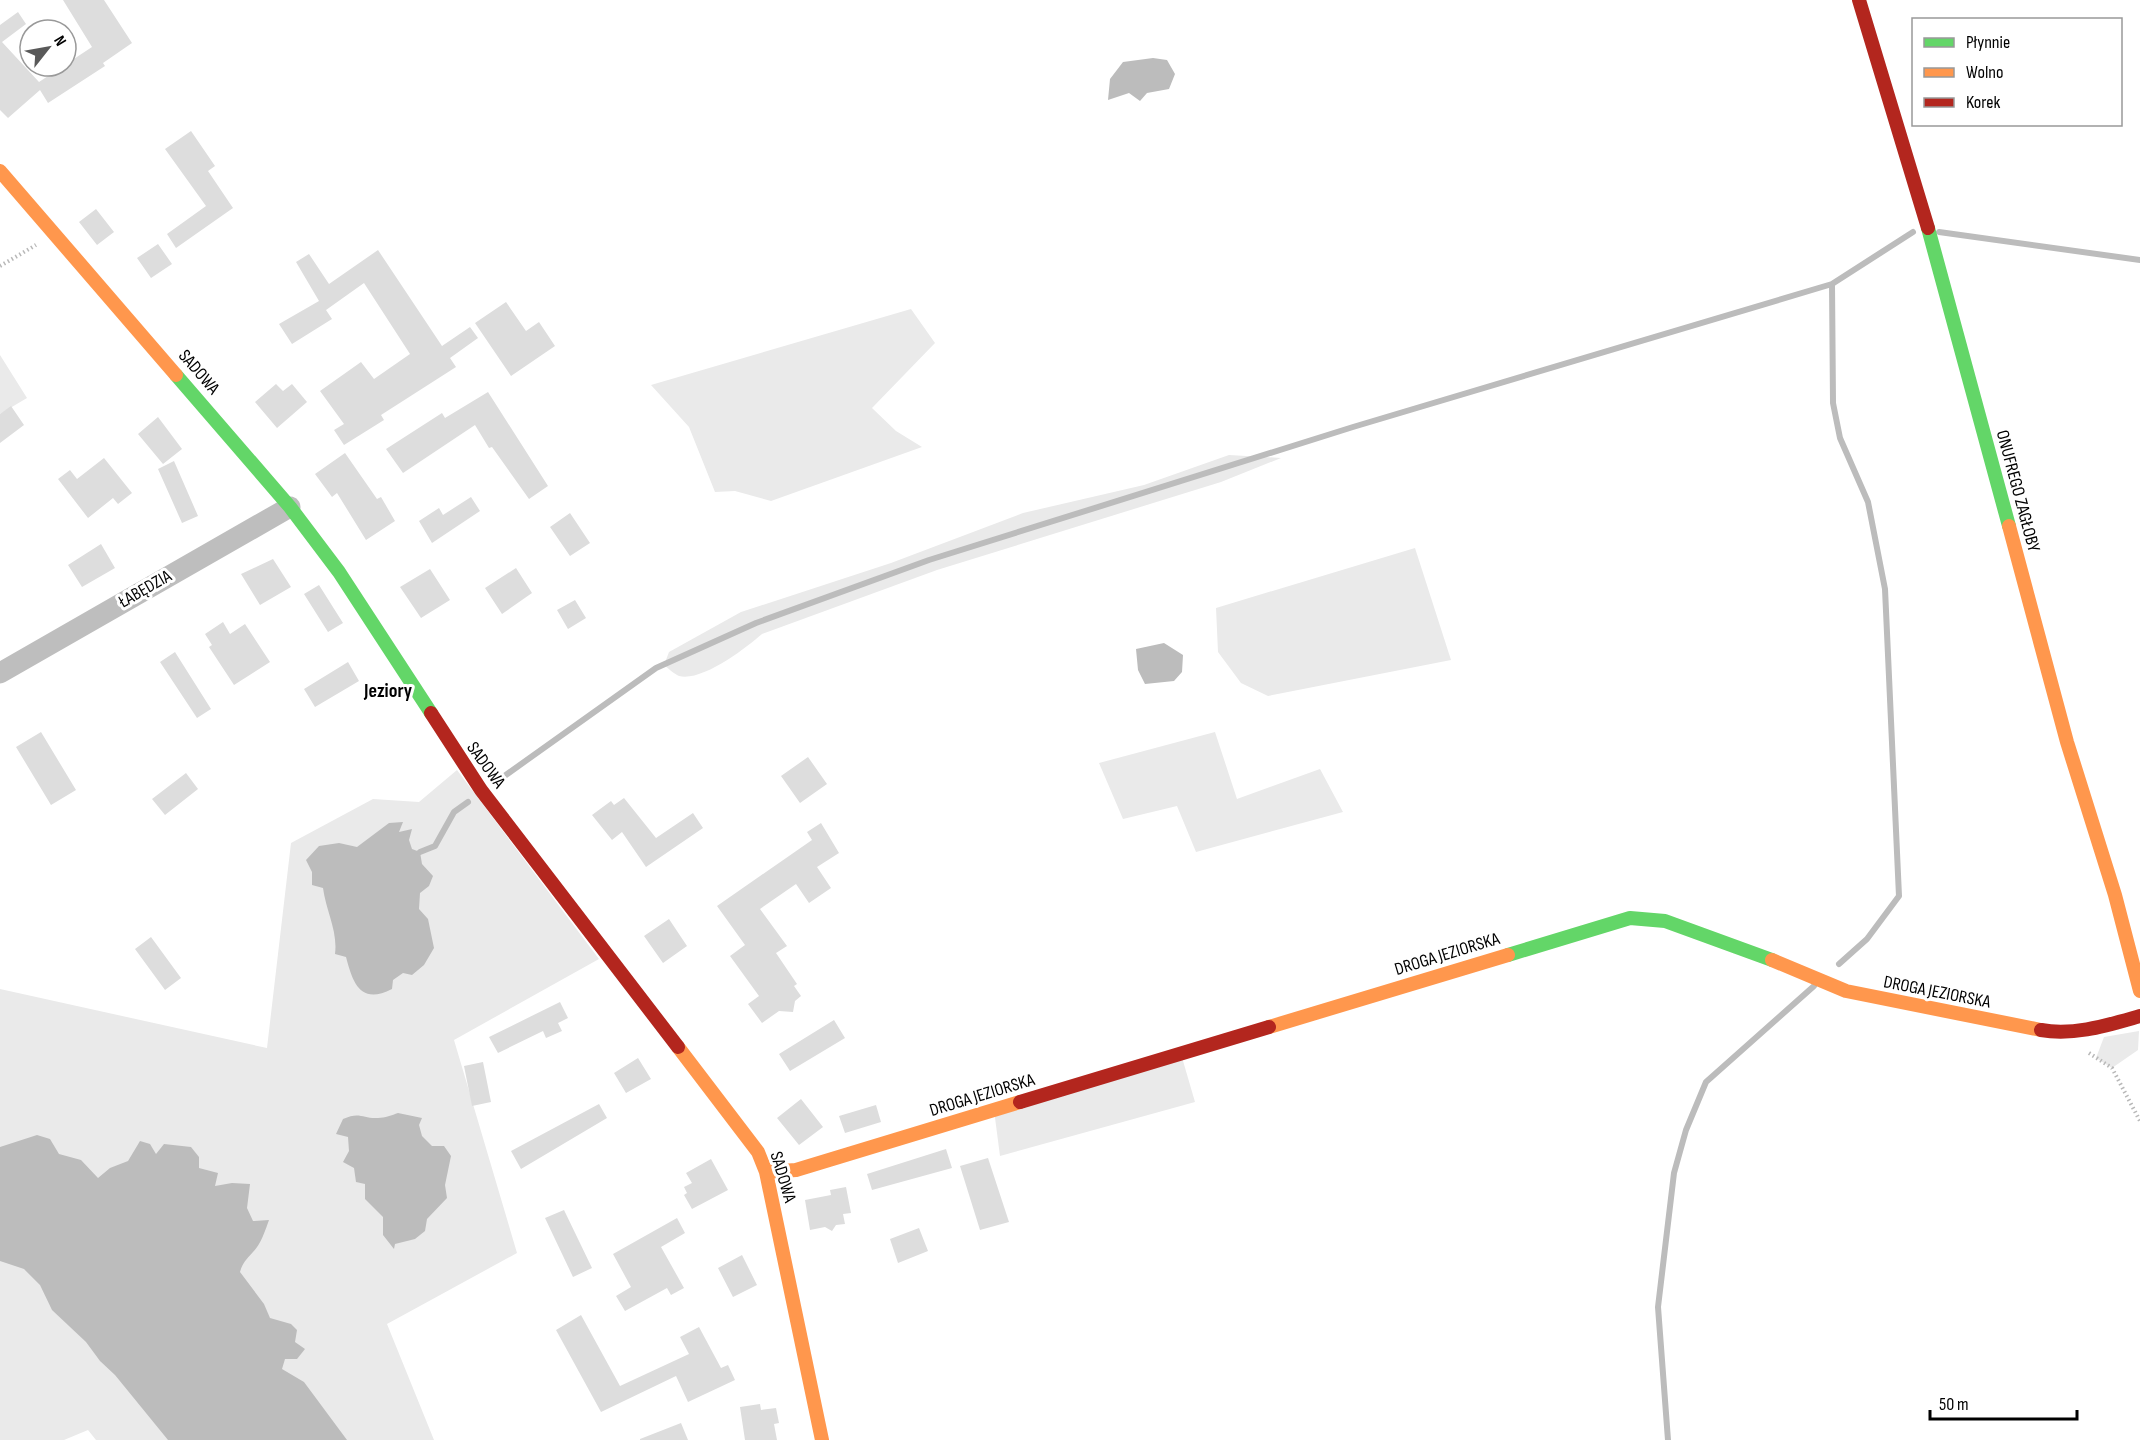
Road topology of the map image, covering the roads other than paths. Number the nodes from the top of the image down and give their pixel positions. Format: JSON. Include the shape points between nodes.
{"nodes":[{"id":1,"x":1859,"y":0,"type":"edge"},
{"id":2,"x":0,"y":171,"type":"edge"},
{"id":3,"x":290,"y":507,"type":"junction"},
{"id":4,"x":0,"y":673,"type":"edge"},
{"id":5,"x":2140,"y":991,"type":"edge"},
{"id":6,"x":2140,"y":1016,"type":"edge"},
{"id":7,"x":766,"y":1172,"type":"junction"},
{"id":8,"x":822,"y":1440,"type":"edge"}],
"edges":[{"from":1,"to":5,"type":"street","name":"ONUFREGO ZAGŁOBY","via":[[1928,229],[2067,742],[2115,895]]},
{"from":2,"to":3,"type":"street","name":"SADOWA"},
{"from":3,"to":4,"type":"street","name":"ŁABĘDZIA"},
{"from":3,"to":7,"type":"street","name":"SADOWA","via":[[339,572],[462,764],[746,1134]]},
{"from":6,"to":7,"type":"street","name":"DROGA JEZIORSKA","via":[[2058,1033],[1884,1000],[1846,991],[1665,921],[1630,918],[796,1170]]},
{"from":7,"to":8,"type":"street","name":"SADOWA"}]}
